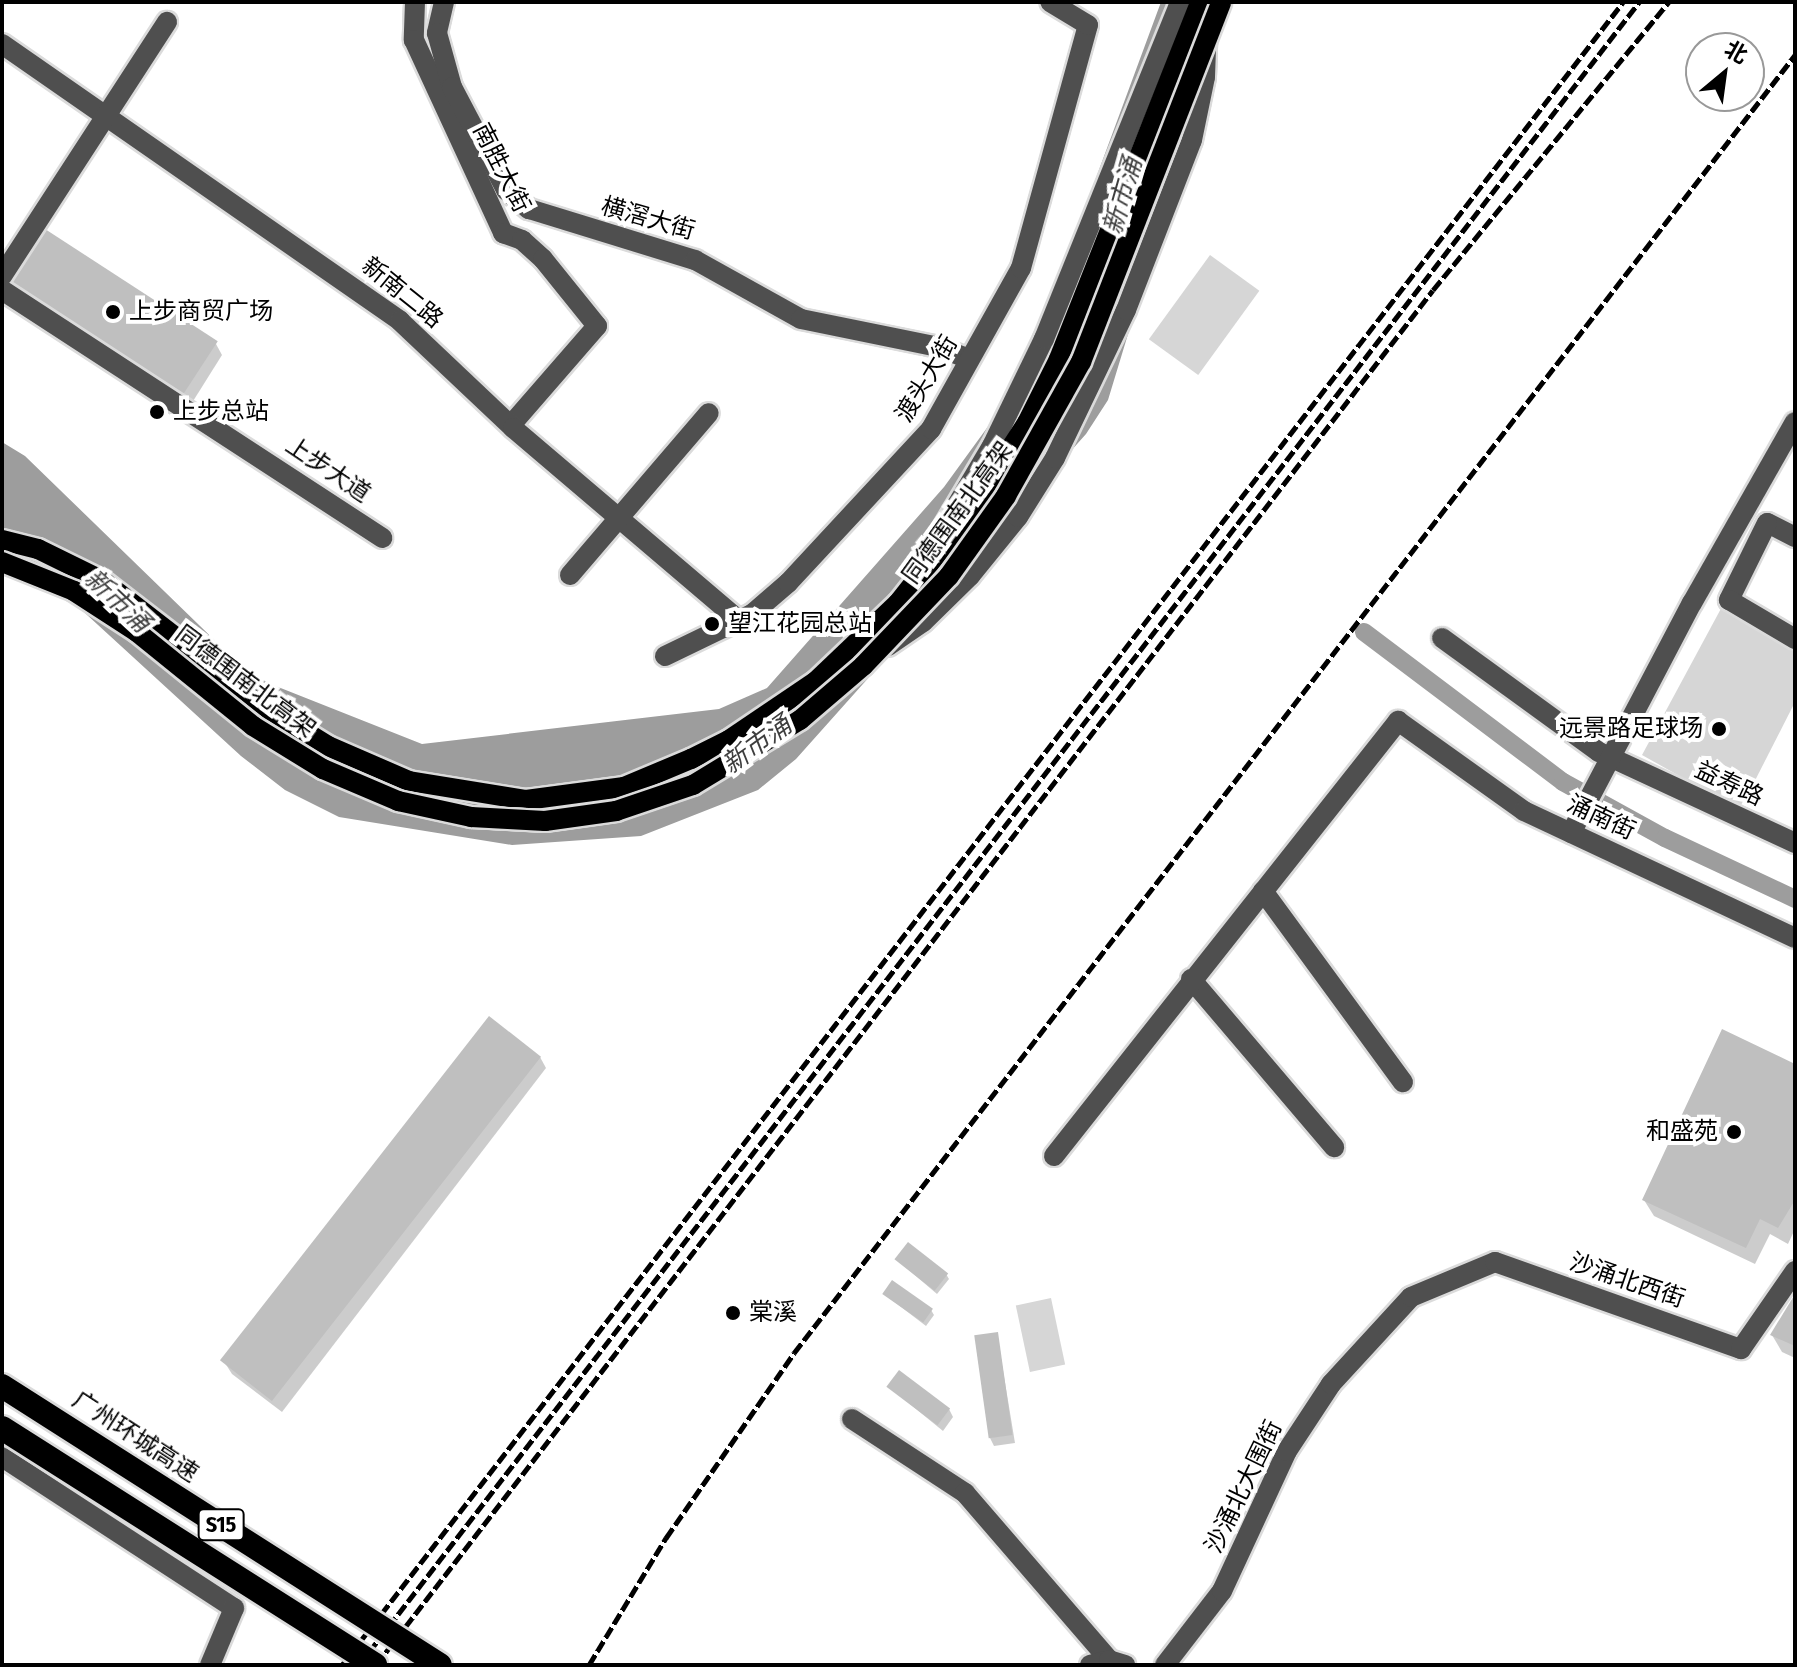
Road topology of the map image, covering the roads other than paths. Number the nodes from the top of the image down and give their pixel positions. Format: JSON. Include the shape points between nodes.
{"nodes":[{"id":1,"x":415,"y":2,"type":"edge"},
{"id":2,"x":444,"y":2,"type":"edge"},
{"id":3,"x":1050,"y":2,"type":"edge"},
{"id":4,"x":1180,"y":2,"type":"edge"},
{"id":5,"x":1202,"y":2,"type":"edge"},
{"id":6,"x":1221,"y":2,"type":"edge"},
{"id":7,"x":167,"y":22,"type":"dead end"},
{"id":8,"x":2,"y":44,"type":"edge"},
{"id":9,"x":107,"y":115,"type":"junction"},
{"id":10,"x":2,"y":276,"type":"edge"},
{"id":11,"x":2,"y":290,"type":"edge"},
{"id":12,"x":969,"y":359,"type":"junction"},
{"id":13,"x":709,"y":413,"type":"dead end"},
{"id":14,"x":1795,"y":422,"type":"edge"},
{"id":15,"x":511,"y":425,"type":"junction"},
{"id":16,"x":619,"y":518,"type":"junction"},
{"id":17,"x":1795,"y":537,"type":"edge"},
{"id":18,"x":382,"y":538,"type":"dead end"},
{"id":19,"x":2,"y":540,"type":"edge"},
{"id":20,"x":2,"y":562,"type":"edge"},
{"id":21,"x":570,"y":575,"type":"dead end"},
{"id":22,"x":898,"y":603,"type":"junction"},
{"id":23,"x":740,"y":621,"type":"junction"},
{"id":24,"x":1442,"y":638,"type":"dead end"},
{"id":25,"x":1795,"y":639,"type":"edge"},
{"id":26,"x":665,"y":656,"type":"dead end"},
{"id":27,"x":872,"y":658,"type":"junction"},
{"id":28,"x":1615,"y":759,"type":"junction"},
{"id":29,"x":1571,"y":833,"type":"junction"},
{"id":30,"x":1795,"y":843,"type":"edge"},
{"id":31,"x":1263,"y":891,"type":"junction"},
{"id":32,"x":1795,"y":938,"type":"edge"},
{"id":33,"x":1191,"y":979,"type":"junction"},
{"id":34,"x":1403,"y":1082,"type":"dead end"},
{"id":35,"x":1334,"y":1147,"type":"dead end"},
{"id":36,"x":1054,"y":1156,"type":"dead end"},
{"id":37,"x":1495,"y":1262,"type":"joint"},
{"id":38,"x":1795,"y":1271,"type":"edge"},
{"id":39,"x":2,"y":1386,"type":"edge"},
{"id":40,"x":852,"y":1419,"type":"dead end"},
{"id":41,"x":2,"y":1428,"type":"edge"},
{"id":42,"x":2,"y":1457,"type":"edge"},
{"id":43,"x":1108,"y":1663,"type":"edge"},
{"id":44,"x":210,"y":1665,"type":"edge"},
{"id":45,"x":375,"y":1665,"type":"edge"},
{"id":46,"x":440,"y":1665,"type":"edge"},
{"id":47,"x":1165,"y":1665,"type":"edge"}],
"edges":[{"from":1,"to":15,"type":"street","name":"南胜大街","via":[[414,40],[503,233],[522,240],[543,259],[597,326]]},
{"from":2,"to":12,"type":"street","name":"横滘大街","via":[[437,33],[452,87],[506,190],[529,209],[695,260],[801,319],[934,346]]},
{"from":3,"to":12,"type":"street","name":"渡头大街","via":[[1088,25],[1021,268]]},
{"from":4,"to":22,"type":"street","via":[[1044,339],[992,446]]},
{"from":5,"to":22,"type":"main road","name":"同德围南北高架","via":[[1044,389],[967,516]]},
{"from":5,"to":27,"type":"street","bridge":true,"via":[[1205,77],[1192,140],[1126,310],[1072,423],[999,543],[949,600]]},
{"from":6,"to":27,"type":"main road","name":"同德围南北高架","bridge":true,"via":[[1110,293],[1051,419],[949,576]]},
{"from":7,"to":9,"type":"street"},
{"from":8,"to":9,"type":"street","name":"新南二路"},
{"from":9,"to":10,"type":"street"},
{"from":9,"to":15,"type":"street","name":"新南二路","via":[[400,321]]},
{"from":11,"to":18,"type":"street","name":"上步大道"},
{"from":12,"to":23,"type":"street","name":"渡头大街","via":[[931,429],[896,471],[867,492],[788,583]]},
{"from":13,"to":16,"type":"street"},
{"from":14,"to":28,"type":"street","via":[[1692,603]]},
{"from":15,"to":16,"type":"street","name":"新南二路"},
{"from":16,"to":21,"type":"street"},
{"from":16,"to":23,"type":"street","name":"新南二路"},
{"from":17,"to":25,"type":"street","via":[[1767,523],[1729,600]]},
{"from":19,"to":22,"type":"main road","name":"同德围南北高架","via":[[38,549],[103,581],[270,710],[328,746],[438,789],[526,800],[624,787],[729,740],[816,681]]},
{"from":20,"to":27,"type":"main road","name":"同德围南北高架","bridge":true,"via":[[49,578],[91,601],[253,726],[323,769],[398,801],[471,817],[581,817],[676,792],[726,768],[800,720]]},
{"from":23,"to":26,"type":"street","name":"渡头大街"},
{"from":24,"to":28,"type":"street","name":"益寿路"},
{"from":28,"to":29,"type":"street"},
{"from":28,"to":30,"type":"street","name":"益寿路"},
{"from":29,"to":31,"type":"street","name":"涌南街","via":[[1524,811],[1398,721]]},
{"from":29,"to":32,"type":"street","name":"涌南街"},
{"from":31,"to":33,"type":"street"},
{"from":31,"to":34,"type":"street"},
{"from":33,"to":35,"type":"street"},
{"from":33,"to":36,"type":"street"},
{"from":37,"to":38,"type":"street","name":"沙涌北西街","via":[[1741,1349]]},
{"from":37,"to":47,"type":"street","name":"沙涌北大围街","via":[[1411,1297],[1331,1384],[1287,1451],[1222,1591]]},
{"from":39,"to":46,"type":"highway","name":"广州环城高速","number":"S15","bridge":true},
{"from":40,"to":43,"type":"street","via":[[965,1493]]},
{"from":41,"to":45,"type":"highway","number":"S15","bridge":true},
{"from":42,"to":44,"type":"street","via":[[234,1608]]}]}
